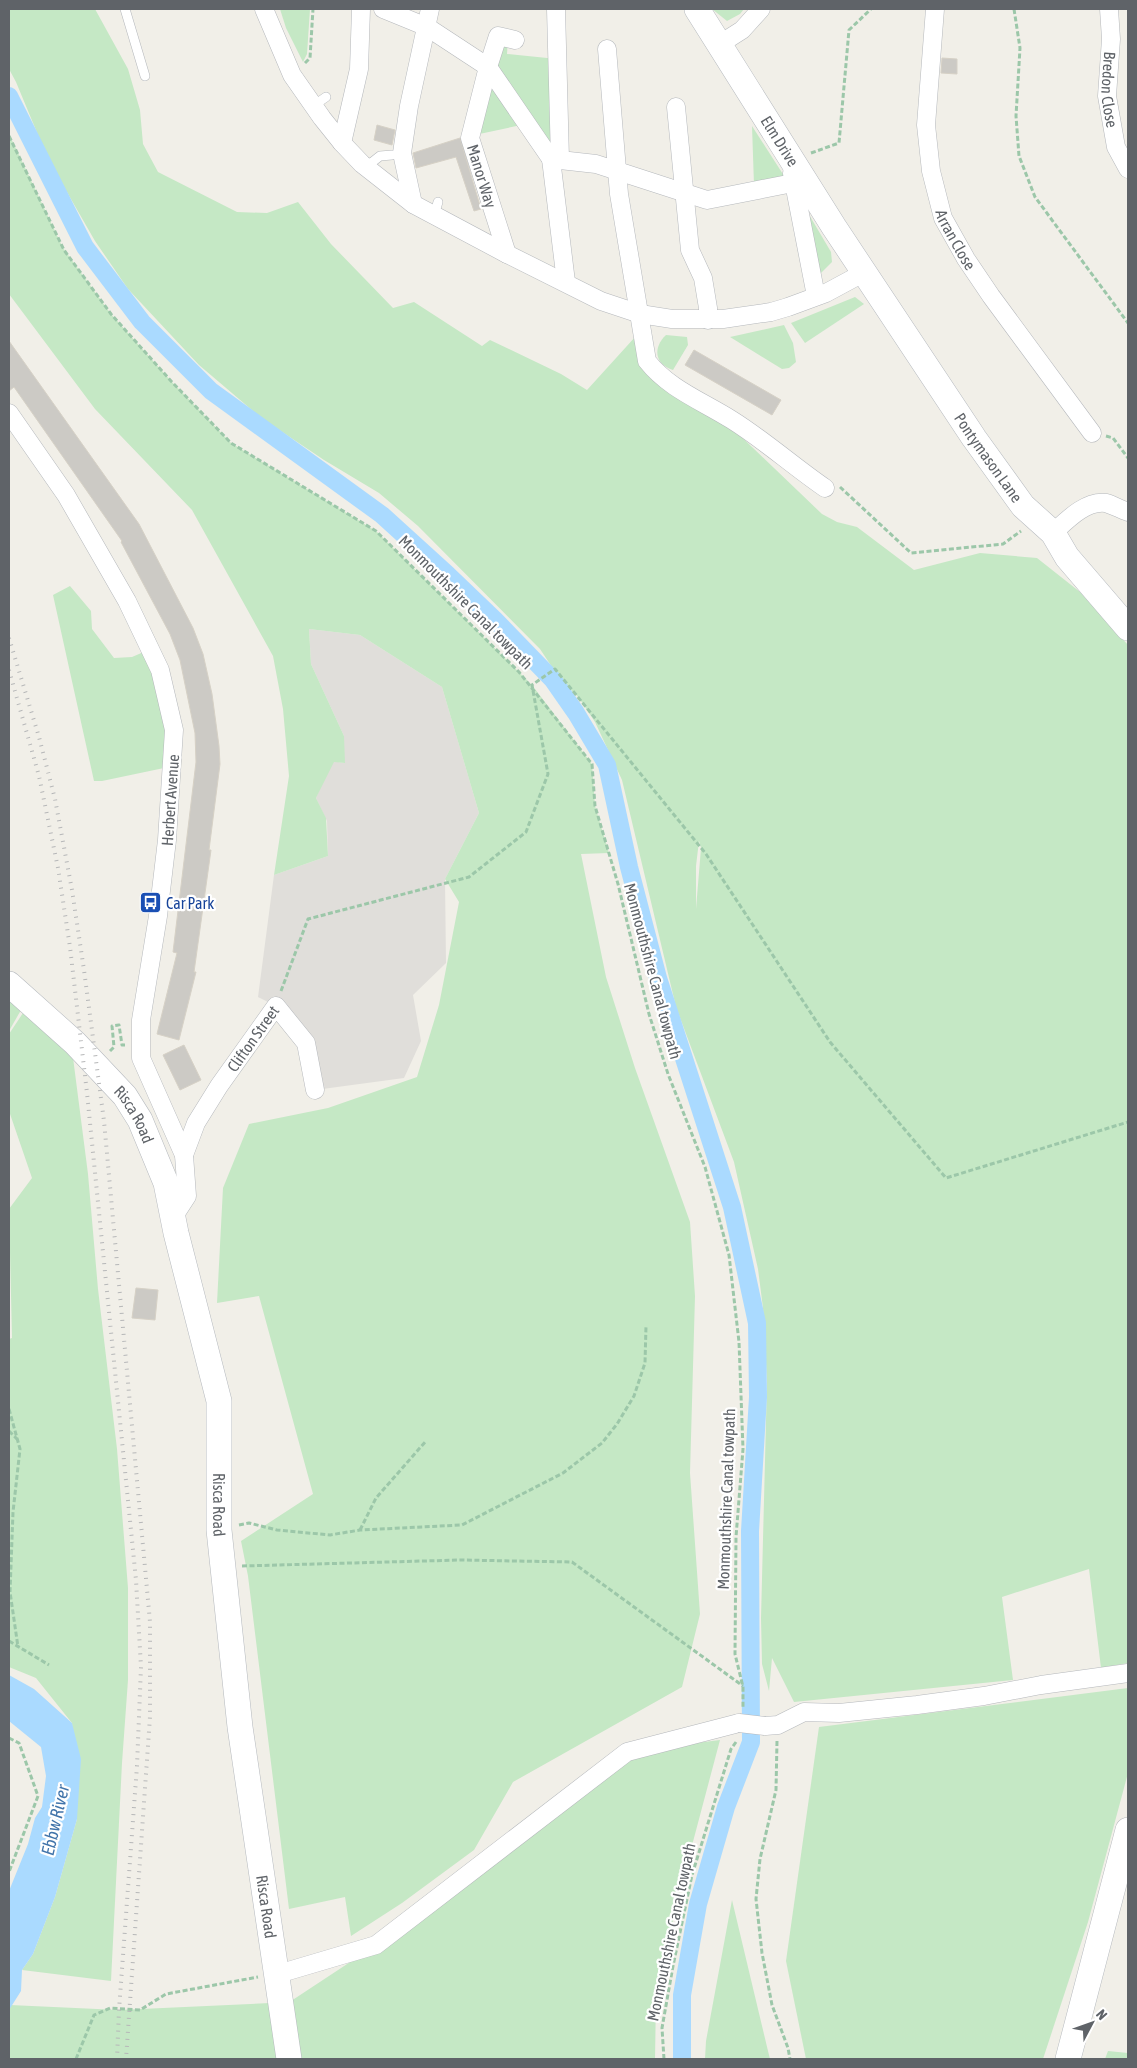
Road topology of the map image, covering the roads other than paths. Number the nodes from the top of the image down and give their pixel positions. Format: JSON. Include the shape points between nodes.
{"nodes":[{"id":1,"x":125,"y":9,"type":"edge"},
{"id":2,"x":264,"y":9,"type":"edge"},
{"id":3,"x":361,"y":9,"type":"edge"},
{"id":4,"x":383,"y":9,"type":"edge"},
{"id":5,"x":430,"y":9,"type":"edge"},
{"id":6,"x":556,"y":9,"type":"edge"},
{"id":7,"x":697,"y":9,"type":"edge"},
{"id":8,"x":761,"y":9,"type":"edge"},
{"id":9,"x":935,"y":9,"type":"edge"},
{"id":10,"x":1109,"y":9,"type":"edge"},
{"id":11,"x":427,"y":27,"type":"junction"},
{"id":12,"x":515,"y":40,"type":"dead end"},
{"id":13,"x":720,"y":44,"type":"junction"},
{"id":14,"x":607,"y":49,"type":"dead end"},
{"id":15,"x":488,"y":67,"type":"junction"},
{"id":16,"x":145,"y":76,"type":"dead end"},
{"id":17,"x":676,"y":107,"type":"dead end"},
{"id":18,"x":342,"y":143,"type":"junction"},
{"id":19,"x":392,"y":155,"type":"dead end"},
{"id":20,"x":556,"y":159,"type":"junction"},
{"id":21,"x":791,"y":159,"type":"junction"},
{"id":22,"x":366,"y":166,"type":"junction"},
{"id":23,"x":1128,"y":169,"type":"edge"},
{"id":24,"x":617,"y":170,"type":"junction"},
{"id":25,"x":793,"y":183,"type":"junction"},
{"id":26,"x":686,"y":192,"type":"junction"},
{"id":27,"x":413,"y":204,"type":"junction"},
{"id":28,"x":506,"y":254,"type":"junction"},
{"id":29,"x":865,"y":272,"type":"junction"},
{"id":30,"x":566,"y":282,"type":"junction"},
{"id":31,"x":816,"y":296,"type":"junction"},
{"id":32,"x":640,"y":314,"type":"junction"},
{"id":33,"x":708,"y":320,"type":"junction"},
{"id":34,"x":9,"y":414,"type":"edge"},
{"id":35,"x":1092,"y":433,"type":"road end"},
{"id":36,"x":825,"y":488,"type":"road end"},
{"id":37,"x":1128,"y":512,"type":"edge"},
{"id":38,"x":1045,"y":526,"type":"junction"},
{"id":39,"x":1128,"y":628,"type":"edge"},
{"id":40,"x":9,"y":984,"type":"edge"},
{"id":41,"x":315,"y":1090,"type":"dead end"},
{"id":42,"x":184,"y":1155,"type":"junction"},
{"id":43,"x":174,"y":1216,"type":"junction"},
{"id":44,"x":1128,"y":1673,"type":"edge"},
{"id":45,"x":1128,"y":1830,"type":"edge"},
{"id":46,"x":278,"y":1974,"type":"junction"},
{"id":47,"x":289,"y":2059,"type":"edge"},
{"id":48,"x":1068,"y":2059,"type":"edge"}],
"edges":[{"from":1,"to":16,"type":"lane"},
{"from":2,"to":18,"type":"street","via":[[292,75],[319,101]]},
{"from":3,"to":18,"type":"street","via":[[359,69]]},
{"from":4,"to":11,"type":"street"},
{"from":5,"to":11,"type":"street"},
{"from":6,"to":20,"type":"street"},
{"from":7,"to":13,"type":"main road","name":"Elm Drive"},
{"from":8,"to":13,"type":"street","via":[[742,30]]},
{"from":9,"to":35,"type":"street","name":"Arran Close","via":[[926,125],[931,171],[943,218],[986,288]]},
{"from":10,"to":23,"type":"street","name":"Bredon Close","via":[[1111,39],[1107,96],[1116,147]]},
{"from":11,"to":15,"type":"street"},
{"from":11,"to":27,"type":"street","via":[[402,153]]},
{"from":12,"to":15,"type":"street","name":"Manor Way","via":[[498,36]]},
{"from":13,"to":21,"type":"main road","name":"Elm Drive"},
{"from":14,"to":24,"type":"street"},
{"from":15,"to":20,"type":"street"},
{"from":15,"to":28,"type":"street","name":"Manor Way","via":[[470,138]]},
{"from":17,"to":26,"type":"street"},
{"from":18,"to":22,"type":"street"},
{"from":19,"to":22,"type":"lane","via":[[380,156]]},
{"from":20,"to":24,"type":"street"},
{"from":20,"to":30,"type":"street"},
{"from":21,"to":25,"type":"street"},
{"from":21,"to":29,"type":"main road","name":"Elm Drive"},
{"from":22,"to":27,"type":"street"},
{"from":24,"to":26,"type":"street"},
{"from":24,"to":32,"type":"street"},
{"from":25,"to":26,"type":"street","via":[[708,200]]},
{"from":25,"to":31,"type":"street"},
{"from":26,"to":33,"type":"street","via":[[690,250],[703,278]]},
{"from":27,"to":28,"type":"street","via":[[436,209]]},
{"from":28,"to":30,"type":"street"},
{"from":29,"to":31,"type":"street"},
{"from":29,"to":38,"type":"main road","name":"Pontymason Lane","via":[[974,438],[1023,506]]},
{"from":30,"to":32,"type":"street","via":[[609,304]]},
{"from":31,"to":33,"type":"street","via":[[771,312]]},
{"from":32,"to":33,"type":"street"},
{"from":32,"to":36,"type":"street","via":[[647,361],[658,375],[732,420]]},
{"from":34,"to":42,"type":"street","name":"Herbert Avenue","via":[[66,495],[127,601],[160,670],[174,730],[160,897],[141,1020],[141,1058]]},
{"from":37,"to":38,"type":"street","via":[[1106,503],[1089,505],[1068,519]]},
{"from":38,"to":39,"type":"main road","name":"Pontymason Lane","via":[[1067,557]]},
{"from":40,"to":43,"type":"main road","name":"Risca Road","via":[[75,1043],[125,1096],[154,1150]]},
{"from":41,"to":42,"type":"street","name":"Clifton Street","via":[[306,1043],[276,1006],[214,1093],[196,1124]]},
{"from":42,"to":43,"type":"street","name":"Herbert Avenue","via":[[187,1196]]},
{"from":43,"to":46,"type":"main road","name":"Risca Road","via":[[219,1400],[219,1530],[240,1727]]},
{"from":44,"to":46,"type":"street","bridge":true,"via":[[917,1705],[840,1713],[804,1712],[772,1725],[740,1725],[627,1752],[376,1945]]},
{"from":45,"to":48,"type":"main road"},
{"from":46,"to":47,"type":"main road","name":"Risca Road"}]}
